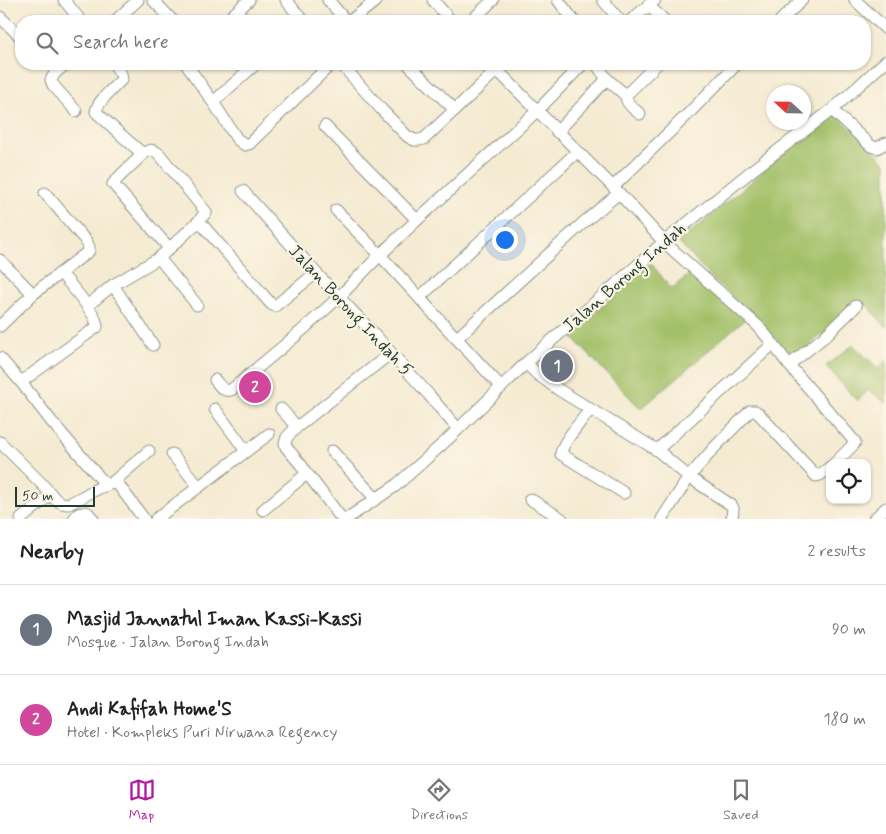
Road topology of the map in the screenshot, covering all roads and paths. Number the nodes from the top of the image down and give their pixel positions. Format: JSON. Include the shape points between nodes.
{"nodes":[{"id":1,"x":138,"y":0,"type":"edge"},
{"id":2,"x":153,"y":0,"type":"edge"},
{"id":3,"x":250,"y":0,"type":"edge"},
{"id":4,"x":286,"y":0,"type":"edge"},
{"id":5,"x":328,"y":0,"type":"edge"},
{"id":6,"x":377,"y":0,"type":"edge"},
{"id":7,"x":433,"y":0,"type":"edge"},
{"id":8,"x":493,"y":0,"type":"edge"},
{"id":9,"x":558,"y":0,"type":"edge"},
{"id":10,"x":603,"y":0,"type":"edge"},
{"id":11,"x":802,"y":0,"type":"edge"},
{"id":12,"x":855,"y":0,"type":"edge"},
{"id":13,"x":70,"y":2,"type":"edge"},
{"id":14,"x":652,"y":3,"type":"edge"},
{"id":15,"x":78,"y":15,"type":"edge"},
{"id":16,"x":122,"y":15,"type":"edge"},
{"id":17,"x":167,"y":15,"type":"edge"},
{"id":18,"x":233,"y":15,"type":"edge"},
{"id":19,"x":298,"y":15,"type":"edge"},
{"id":20,"x":341,"y":15,"type":"edge"},
{"id":21,"x":358,"y":15,"type":"edge"},
{"id":22,"x":446,"y":15,"type":"edge"},
{"id":23,"x":477,"y":15,"type":"edge"},
{"id":24,"x":569,"y":15,"type":"edge"},
{"id":25,"x":615,"y":15,"type":"edge"},
{"id":26,"x":637,"y":15,"type":"edge"},
{"id":27,"x":661,"y":15,"type":"edge"},
{"id":28,"x":786,"y":15,"type":"edge"},
{"id":29,"x":0,"y":17,"type":"edge"},
{"id":30,"x":886,"y":29,"type":"edge"},
{"id":31,"x":15,"y":31,"type":"edge"},
{"id":32,"x":886,"y":61,"type":"edge"},
{"id":33,"x":59,"y":70,"type":"edge"},
{"id":34,"x":118,"y":70,"type":"edge"},
{"id":35,"x":190,"y":70,"type":"edge"},
{"id":36,"x":249,"y":70,"type":"edge"},
{"id":37,"x":325,"y":70,"type":"edge"},
{"id":38,"x":346,"y":70,"type":"edge"},
{"id":39,"x":414,"y":70,"type":"edge"},
{"id":40,"x":491,"y":70,"type":"edge"},
{"id":41,"x":497,"y":70,"type":"edge"},
{"id":42,"x":577,"y":70,"type":"edge"},
{"id":43,"x":601,"y":70,"type":"edge"},
{"id":44,"x":651,"y":70,"type":"edge"},
{"id":45,"x":731,"y":70,"type":"edge"},
{"id":46,"x":608,"y":79,"type":"junction"},
{"id":47,"x":626,"y":94,"type":"junction"},
{"id":48,"x":213,"y":102,"type":"junction"},
{"id":49,"x":455,"y":110,"type":"junction"},
{"id":50,"x":832,"y":110,"type":"junction"},
{"id":51,"x":76,"y":111,"type":"dead end"},
{"id":52,"x":536,"y":111,"type":"junction"},
{"id":53,"x":640,"y":114,"type":"dead end"},
{"id":54,"x":325,"y":126,"type":"dead end"},
{"id":55,"x":558,"y":132,"type":"junction"},
{"id":56,"x":886,"y":143,"type":"edge"},
{"id":57,"x":577,"y":152,"type":"junction"},
{"id":58,"x":144,"y":154,"type":"junction"},
{"id":59,"x":616,"y":190,"type":"junction"},
{"id":60,"x":243,"y":191,"type":"dead end"},
{"id":61,"x":45,"y":193,"type":"dead end"},
{"id":62,"x":336,"y":210,"type":"dead end"},
{"id":63,"x":417,"y":220,"type":"junction"},
{"id":64,"x":199,"y":221,"type":"junction"},
{"id":65,"x":664,"y":242,"type":"junction"},
{"id":66,"x":169,"y":248,"type":"junction"},
{"id":67,"x":380,"y":254,"type":"junction"},
{"id":68,"x":159,"y":258,"type":"junction"},
{"id":69,"x":0,"y":260,"type":"edge"},
{"id":70,"x":61,"y":272,"type":"junction"},
{"id":71,"x":316,"y":273,"type":"junction"},
{"id":72,"x":114,"y":285,"type":"junction"},
{"id":73,"x":34,"y":294,"type":"junction"},
{"id":74,"x":339,"y":297,"type":"junction"},
{"id":75,"x":420,"y":297,"type":"junction"},
{"id":76,"x":196,"y":305,"type":"dead end"},
{"id":77,"x":87,"y":306,"type":"junction"},
{"id":78,"x":856,"y":306,"type":"dead end"},
{"id":79,"x":0,"y":326,"type":"edge"},
{"id":80,"x":457,"y":338,"type":"junction"},
{"id":81,"x":773,"y":344,"type":"junction"},
{"id":82,"x":154,"y":345,"type":"dead end"},
{"id":83,"x":391,"y":353,"type":"junction"},
{"id":84,"x":0,"y":358,"type":"edge"},
{"id":85,"x":526,"y":363,"type":"junction"},
{"id":86,"x":789,"y":366,"type":"junction"},
{"id":87,"x":215,"y":380,"type":"dead end"},
{"id":88,"x":21,"y":382,"type":"junction"},
{"id":89,"x":501,"y":387,"type":"junction"},
{"id":90,"x":215,"y":409,"type":"dead end"},
{"id":91,"x":282,"y":409,"type":"dead end"},
{"id":92,"x":590,"y":410,"type":"junction"},
{"id":93,"x":297,"y":427,"type":"junction"},
{"id":94,"x":458,"y":429,"type":"junction"},
{"id":95,"x":269,"y":434,"type":"dead end"},
{"id":96,"x":0,"y":442,"type":"edge"},
{"id":97,"x":657,"y":450,"type":"junction"},
{"id":98,"x":149,"y":451,"type":"dead end"},
{"id":99,"x":246,"y":451,"type":"junction"},
{"id":100,"x":332,"y":451,"type":"dead end"},
{"id":101,"x":172,"y":454,"type":"dead end"},
{"id":102,"x":839,"y":459,"type":"edge"},
{"id":103,"x":826,"y":470,"type":"edge"},
{"id":104,"x":307,"y":475,"type":"junction"},
{"id":105,"x":689,"y":477,"type":"junction"},
{"id":106,"x":110,"y":484,"type":"junction"},
{"id":107,"x":199,"y":487,"type":"junction"},
{"id":108,"x":624,"y":493,"type":"dead end"},
{"id":109,"x":52,"y":494,"type":"junction"},
{"id":110,"x":530,"y":498,"type":"dead end"},
{"id":111,"x":376,"y":500,"type":"junction"},
{"id":112,"x":886,"y":508,"type":"edge"},
{"id":113,"x":263,"y":510,"type":"dead end"},
{"id":114,"x":21,"y":519,"type":"edge"},
{"id":115,"x":74,"y":519,"type":"edge"},
{"id":116,"x":93,"y":519,"type":"edge"},
{"id":117,"x":144,"y":519,"type":"edge"},
{"id":118,"x":156,"y":519,"type":"edge"},
{"id":119,"x":344,"y":519,"type":"edge"},
{"id":120,"x":562,"y":519,"type":"edge"},
{"id":121,"x":662,"y":519,"type":"edge"},
{"id":122,"x":732,"y":519,"type":"edge"},
{"id":123,"x":874,"y":519,"type":"edge"}],
"edges":[{"from":1,"to":16,"type":"street"},
{"from":2,"to":17,"type":"street"},
{"from":3,"to":18,"type":"street"},
{"from":4,"to":19,"type":"street"},
{"from":5,"to":20,"type":"street"},
{"from":6,"to":21,"type":"street"},
{"from":7,"to":22,"type":"street"},
{"from":8,"to":23,"type":"street"},
{"from":9,"to":24,"type":"street"},
{"from":10,"to":25,"type":"street"},
{"from":11,"to":28,"type":"street"},
{"from":12,"to":30,"type":"street"},
{"from":13,"to":15,"type":"street"},
{"from":14,"to":26,"type":"street"},
{"from":14,"to":27,"type":"street"},
{"from":29,"to":31,"type":"street"},
{"from":32,"to":50,"type":"street","name":"Jalan Borong Indah"},
{"from":33,"to":51,"type":"street","via":[[52,76],[53,85]]},
{"from":34,"to":58,"type":"street","via":[[122,78],[96,112]]},
{"from":35,"to":48,"type":"street"},
{"from":36,"to":48,"type":"street"},
{"from":37,"to":48,"type":"street","via":[[249,144],[237,139]]},
{"from":38,"to":49,"type":"street","via":[[414,140],[424,139]]},
{"from":39,"to":49,"type":"street"},
{"from":40,"to":49,"type":"street"},
{"from":41,"to":52,"type":"street"},
{"from":42,"to":52,"type":"street"},
{"from":43,"to":46,"type":"street"},
{"from":44,"to":47,"type":"street"},
{"from":45,"to":59,"type":"street"},
{"from":46,"to":47,"type":"street"},
{"from":46,"to":55,"type":"street"},
{"from":47,"to":53,"type":"street","via":[[628,103]]},
{"from":50,"to":56,"type":"street","via":[[872,147]]},
{"from":50,"to":65,"type":"street","name":"Jalan Borong Indah","via":[[754,168]]},
{"from":52,"to":55,"type":"street"},
{"from":52,"to":63,"type":"street"},
{"from":54,"to":63,"type":"street"},
{"from":55,"to":57,"type":"street"},
{"from":57,"to":59,"type":"street"},
{"from":57,"to":75,"type":"street"},
{"from":58,"to":64,"type":"street","via":[[156,151],[160,155],[206,212]]},
{"from":58,"to":66,"type":"street","via":[[113,184]]},
{"from":59,"to":65,"type":"street"},
{"from":59,"to":80,"type":"street"},
{"from":60,"to":71,"type":"street","name":"Jalan Borong Indah 5"},
{"from":61,"to":70,"type":"street","via":[[89,247],[86,255]]},
{"from":62,"to":67,"type":"street"},
{"from":63,"to":67,"type":"street"},
{"from":64,"to":66,"type":"street"},
{"from":64,"to":71,"type":"street","via":[[270,304],[275,306]]},
{"from":65,"to":81,"type":"street","via":[[758,326]]},
{"from":65,"to":85,"type":"street","name":"Jalan Borong Indah"},
{"from":66,"to":68,"type":"street"},
{"from":67,"to":74,"type":"street"},
{"from":67,"to":75,"type":"street"},
{"from":68,"to":72,"type":"street"},
{"from":68,"to":76,"type":"street"},
{"from":69,"to":73,"type":"street"},
{"from":70,"to":73,"type":"street"},
{"from":70,"to":77,"type":"street"},
{"from":71,"to":74,"type":"street","name":"Jalan Borong Indah 5"},
{"from":72,"to":77,"type":"street"},
{"from":72,"to":82,"type":"street"},
{"from":73,"to":79,"type":"street"},
{"from":74,"to":83,"type":"street","name":"Jalan Borong Indah 5"},
{"from":74,"to":87,"type":"street","via":[[231,390],[223,390]]},
{"from":75,"to":80,"type":"street"},
{"from":77,"to":88,"type":"street","via":[[97,327]]},
{"from":78,"to":86,"type":"street"},
{"from":80,"to":89,"type":"street"},
{"from":81,"to":86,"type":"street"},
{"from":81,"to":97,"type":"street"},
{"from":83,"to":93,"type":"street"},
{"from":83,"to":94,"type":"street","name":"Jalan Borong Indah 5"},
{"from":84,"to":88,"type":"street"},
{"from":85,"to":89,"type":"street","name":"Jalan Borong Indah"},
{"from":85,"to":92,"type":"street"},
{"from":86,"to":102,"type":"street","via":[[855,442]]},
{"from":88,"to":106,"type":"street","via":[[51,421]]},
{"from":89,"to":94,"type":"street","name":"Jalan Borong Indah"},
{"from":90,"to":99,"type":"street"},
{"from":91,"to":93,"type":"street"},
{"from":92,"to":97,"type":"street"},
{"from":92,"to":108,"type":"street","via":[[564,444],[561,454]]},
{"from":93,"to":104,"type":"street","via":[[284,443]]},
{"from":94,"to":111,"type":"street","name":"Jalan Borong Indah"},
{"from":95,"to":99,"type":"street"},
{"from":96,"to":109,"type":"street"},
{"from":97,"to":105,"type":"street"},
{"from":98,"to":106,"type":"street"},
{"from":99,"to":107,"type":"street"},
{"from":100,"to":111,"type":"street"},
{"from":101,"to":107,"type":"street"},
{"from":103,"to":105,"type":"street","via":[[816,476],[753,410]]},
{"from":104,"to":113,"type":"street"},
{"from":104,"to":119,"type":"street"},
{"from":105,"to":121,"type":"street"},
{"from":105,"to":122,"type":"street","via":[[731,505]]},
{"from":106,"to":109,"type":"street","via":[[68,504],[56,500]]},
{"from":106,"to":117,"type":"street","via":[[119,485]]},
{"from":107,"to":118,"type":"street"},
{"from":109,"to":114,"type":"street"},
{"from":110,"to":120,"type":"street"},
{"from":111,"to":119,"type":"street","name":"Jalan Borong Indah"},
{"from":112,"to":123,"type":"street"},
{"from":115,"to":116,"type":"street","via":[[86,512]]}]}
